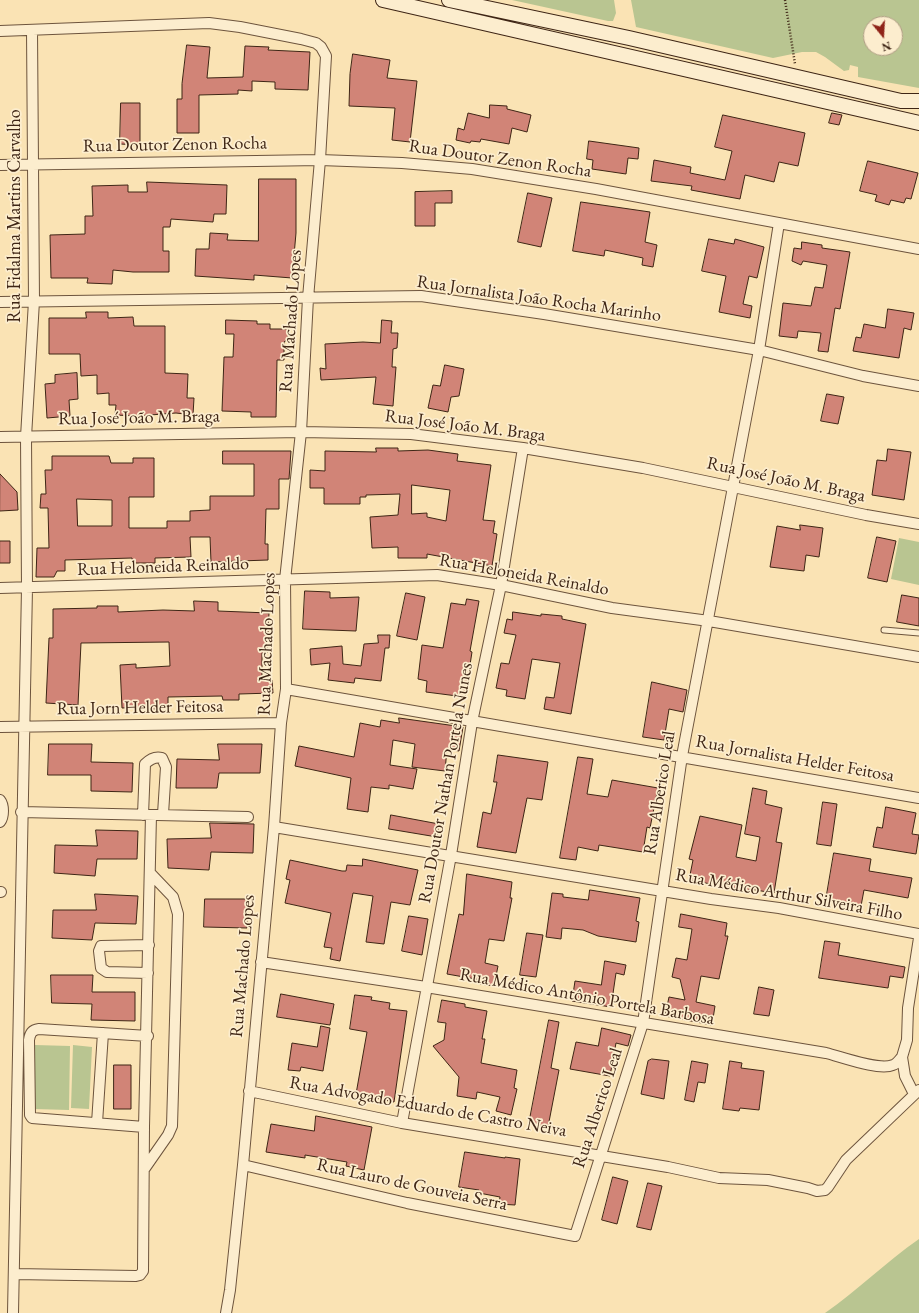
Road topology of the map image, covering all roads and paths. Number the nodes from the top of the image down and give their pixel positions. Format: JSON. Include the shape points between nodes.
{"nodes":[{"id":1,"x":384,"y":0,"type":"edge"},
{"id":2,"x":449,"y":0,"type":"edge"},
{"id":3,"x":785,"y":0,"type":"edge"},
{"id":4,"x":32,"y":30,"type":"junction"},
{"id":5,"x":0,"y":31,"type":"edge"},
{"id":6,"x":797,"y":77,"type":"junction"},
{"id":7,"x":919,"y":101,"type":"edge"},
{"id":8,"x":919,"y":123,"type":"edge"},
{"id":9,"x":320,"y":160,"type":"junction"},
{"id":10,"x":34,"y":164,"type":"junction"},
{"id":11,"x":0,"y":165,"type":"edge"},
{"id":12,"x":779,"y":223,"type":"junction"},
{"id":13,"x":919,"y":249,"type":"edge"},
{"id":14,"x":308,"y":298,"type":"junction"},
{"id":15,"x":34,"y":301,"type":"junction"},
{"id":16,"x":0,"y":302,"type":"edge"},
{"id":17,"x":760,"y":350,"type":"junction"},
{"id":18,"x":919,"y":386,"type":"edge"},
{"id":19,"x":301,"y":432,"type":"junction"},
{"id":20,"x":0,"y":437,"type":"edge"},
{"id":21,"x":26,"y":437,"type":"junction"},
{"id":22,"x":523,"y":448,"type":"junction"},
{"id":23,"x":735,"y":487,"type":"junction"},
{"id":24,"x":919,"y":524,"type":"edge"},
{"id":25,"x":285,"y":580,"type":"junction"},
{"id":26,"x":501,"y":585,"type":"junction"},
{"id":27,"x":0,"y":588,"type":"edge"},
{"id":28,"x":27,"y":588,"type":"junction"},
{"id":29,"x":708,"y":621,"type":"junction"},
{"id":30,"x":884,"y":630,"type":"dead end"},
{"id":31,"x":919,"y":633,"type":"edge"},
{"id":32,"x":919,"y":657,"type":"edge"},
{"id":33,"x":286,"y":689,"type":"junction"},
{"id":34,"x":472,"y":722,"type":"junction"},
{"id":35,"x":281,"y":723,"type":"junction"},
{"id":36,"x":23,"y":727,"type":"junction"},
{"id":37,"x":0,"y":728,"type":"edge"},
{"id":38,"x":682,"y":756,"type":"junction"},
{"id":39,"x":919,"y":798,"type":"edge"},
{"id":40,"x":0,"y":800,"type":"edge"},
{"id":41,"x":21,"y":812,"type":"junction"},
{"id":42,"x":163,"y":814,"type":"junction"},
{"id":43,"x":147,"y":815,"type":"junction"},
{"id":44,"x":248,"y":817,"type":"dead end"},
{"id":45,"x":0,"y":822,"type":"edge"},
{"id":46,"x":274,"y":827,"type":"junction"},
{"id":47,"x":451,"y":855,"type":"junction"},
{"id":48,"x":151,"y":874,"type":"junction"},
{"id":49,"x":661,"y":891,"type":"junction"},
{"id":50,"x":919,"y":934,"type":"edge"},
{"id":51,"x":919,"y":938,"type":"edge"},
{"id":52,"x":149,"y":945,"type":"junction"},
{"id":53,"x":261,"y":962,"type":"junction"},
{"id":54,"x":148,"y":973,"type":"junction"},
{"id":55,"x":426,"y":987,"type":"junction"},
{"id":56,"x":643,"y":1023,"type":"junction"},
{"id":57,"x":103,"y":1033,"type":"junction"},
{"id":58,"x":148,"y":1036,"type":"junction"},
{"id":59,"x":902,"y":1056,"type":"junction"},
{"id":60,"x":249,"y":1091,"type":"junction"},
{"id":61,"x":916,"y":1092,"type":"edge"},
{"id":62,"x":97,"y":1123,"type":"junction"},
{"id":63,"x":402,"y":1123,"type":"junction"},
{"id":64,"x":144,"y":1127,"type":"junction"},
{"id":65,"x":601,"y":1156,"type":"junction"},
{"id":66,"x":243,"y":1165,"type":"junction"},
{"id":67,"x":145,"y":1168,"type":"junction"},
{"id":68,"x":575,"y":1236,"type":"joint"},
{"id":69,"x":14,"y":1274,"type":"junction"},
{"id":70,"x":12,"y":1313,"type":"edge"},
{"id":71,"x":226,"y":1313,"type":"edge"}],
"edges":[{"from":1,"to":8,"type":"main road"},
{"from":2,"to":6,"type":"main road"},
{"from":3,"to":6,"type":"path"},
{"from":4,"to":5,"type":"street","name":"Rua Machado Lopes"},
{"from":4,"to":9,"type":"street","name":"Rua Machado Lopes","via":[[209,23],[316,43],[326,56]]},
{"from":4,"to":10,"type":"street","name":"Rua Fidalma Martins Carvalho"},
{"from":6,"to":7,"type":"main road","via":[[901,101]]},
{"from":9,"to":10,"type":"street","name":"Rua Doutor Zenon Rocha"},
{"from":9,"to":12,"type":"street","name":"Rua Doutor Zenon Rocha","via":[[472,168]]},
{"from":9,"to":14,"type":"street","name":"Rua Machado Lopes"},
{"from":10,"to":11,"type":"street","name":"Rua Doutor Zenon Rocha"},
{"from":10,"to":15,"type":"street","name":"Rua Fidalma Martins Carvalho"},
{"from":12,"to":13,"type":"street","name":"Rua Doutor Zenon Rocha"},
{"from":12,"to":17,"type":"street"},
{"from":14,"to":15,"type":"street","name":"Rua Jornalista João Rocha Marinho"},
{"from":14,"to":17,"type":"street","name":"Rua Jornalista João Rocha Marinho","via":[[421,296]]},
{"from":14,"to":19,"type":"street","name":"Rua Machado Lopes"},
{"from":15,"to":16,"type":"street","name":"Rua Jornalista João Rocha Marinho"},
{"from":15,"to":21,"type":"street","name":"Rua Fidalma Martins Carvalho"},
{"from":17,"to":18,"type":"street","name":"Rua Jornalista João Rocha Marinho","via":[[863,376]]},
{"from":17,"to":23,"type":"street","name":"Rua Alberico Leal"},
{"from":19,"to":21,"type":"street","name":"Rua José João M. Braga"},
{"from":19,"to":22,"type":"street","name":"Rua José João M. Braga","via":[[411,434]]},
{"from":19,"to":25,"type":"street","name":"Rua Machado Lopes"},
{"from":20,"to":21,"type":"street","name":"Rua José João M. Braga"},
{"from":21,"to":28,"type":"street","name":"Rua Fidalma Martins Carvalho"},
{"from":22,"to":23,"type":"street","name":"Rua José João M. Braga","via":[[643,468]]},
{"from":22,"to":26,"type":"street","name":"Rua Doutor Nathan Portela Nunes"},
{"from":23,"to":24,"type":"street","name":"Rua José João M. Braga"},
{"from":23,"to":29,"type":"street","name":"Rua Alberico Leal"},
{"from":25,"to":26,"type":"street","name":"Rua Heloneida Reinaldo","via":[[437,575]]},
{"from":25,"to":28,"type":"street","name":"Rua Heloneida Reinaldo"},
{"from":25,"to":33,"type":"street","name":"Rua Machado Lopes"},
{"from":26,"to":29,"type":"street","name":"Rua Heloneida Reinaldo","via":[[612,608]]},
{"from":26,"to":34,"type":"street","name":"Rua Doutor Nathan Portela Nunes"},
{"from":27,"to":28,"type":"street","name":"Rua Heloneida Reinaldo"},
{"from":28,"to":36,"type":"street","name":"Rua Fidalma Martins Carvalho"},
{"from":29,"to":32,"type":"street","name":"Rua Heloneida Reinaldo"},
{"from":29,"to":38,"type":"street","name":"Rua Alberico Leal"},
{"from":30,"to":31,"type":"lane"},
{"from":33,"to":34,"type":"street","name":"Rua Jornalista Helder Feitosa"},
{"from":33,"to":35,"type":"street","name":"Rua Machado Lopes"},
{"from":34,"to":38,"type":"street","name":"Rua Jornalista Helder Feitosa"},
{"from":34,"to":47,"type":"street","name":"Rua Doutor Nathan Portela Nunes"},
{"from":35,"to":36,"type":"street","name":"Rua Jorn Helder Feitosa"},
{"from":35,"to":46,"type":"street","name":"Rua Machado Lopes"},
{"from":36,"to":37,"type":"street","name":"Rua Jorn Helder Feitosa"},
{"from":36,"to":41,"type":"street","name":"Rua Fidalma Martins Carvalho"},
{"from":38,"to":39,"type":"street","name":"Rua Jornalista Helder Feitosa"},
{"from":38,"to":49,"type":"street","name":"Rua Alberico Leal"},
{"from":40,"to":45,"type":"street"},
{"from":41,"to":43,"type":"street"},
{"from":41,"to":69,"type":"street","name":"Rua Fidalma Martins Carvalho"},
{"from":42,"to":43,"type":"street"},
{"from":42,"to":43,"type":"street","via":[[166,767],[160,757],[153,758],[145,764]]},
{"from":42,"to":44,"type":"street"},
{"from":43,"to":48,"type":"street"},
{"from":46,"to":47,"type":"street","name":"Rua Médico Arthur Silveira Filho"},
{"from":46,"to":53,"type":"street","name":"Rua Machado Lopes"},
{"from":47,"to":49,"type":"street","name":"Rua Médico Arthur Silveira Filho"},
{"from":47,"to":55,"type":"street","name":"Rua Doutor Nathan Portela Nunes"},
{"from":48,"to":52,"type":"street"},
{"from":48,"to":67,"type":"street","via":[[173,897],[178,914],[172,1126]]},
{"from":49,"to":50,"type":"street","name":"Rua Médico Arthur Silveira Filho","via":[[779,908]]},
{"from":49,"to":56,"type":"street","name":"Rua Alberico Leal"},
{"from":51,"to":59,"type":"street","via":[[908,1008],[907,1040]]},
{"from":52,"to":54,"type":"street"},
{"from":52,"to":54,"type":"street","via":[[101,946],[99,950],[101,968],[106,972]]},
{"from":53,"to":55,"type":"street","name":"Rua Médico Antônio Portela Barbosa"},
{"from":53,"to":60,"type":"street","name":"Rua Machado Lopes"},
{"from":54,"to":58,"type":"street"},
{"from":55,"to":56,"type":"street","name":"Rua Médico Antônio Portela Barbosa"},
{"from":55,"to":63,"type":"street","name":"Rua Doutor Nathan Portela Nunes"},
{"from":56,"to":59,"type":"street","name":"Rua Médico Antônio Portela Barbosa","via":[[826,1053],[876,1066],[895,1065]]},
{"from":56,"to":65,"type":"street","name":"Rua Alberico Leal"},
{"from":57,"to":58,"type":"street"},
{"from":57,"to":62,"type":"street"},
{"from":57,"to":62,"type":"street","via":[[35,1029],[30,1033],[29,1040],[32,1118]]},
{"from":58,"to":64,"type":"street"},
{"from":59,"to":61,"type":"street","via":[[904,1076]]},
{"from":60,"to":63,"type":"street","name":"Rua Advogado Eduardo de Castro Neiva"},
{"from":60,"to":66,"type":"street","name":"Rua Machado Lopes"},
{"from":61,"to":65,"type":"street","name":"Rua Advogado Eduardo de Castro Neiva","via":[[846,1160],[825,1190],[816,1192],[768,1180],[719,1178]]},
{"from":62,"to":64,"type":"street"},
{"from":63,"to":65,"type":"street","name":"Rua Advogado Eduardo de Castro Neiva"},
{"from":64,"to":67,"type":"street"},
{"from":65,"to":68,"type":"street","name":"Rua Alberico Leal"},
{"from":66,"to":68,"type":"street","name":"Rua Lauro de Gouveia Serra","via":[[408,1203]]},
{"from":66,"to":71,"type":"street","name":"Rua Machado Lopes"},
{"from":67,"to":69,"type":"street","via":[[143,1273]]},
{"from":69,"to":70,"type":"street","name":"Rua Fidalma Martins Carvalho"}]}
